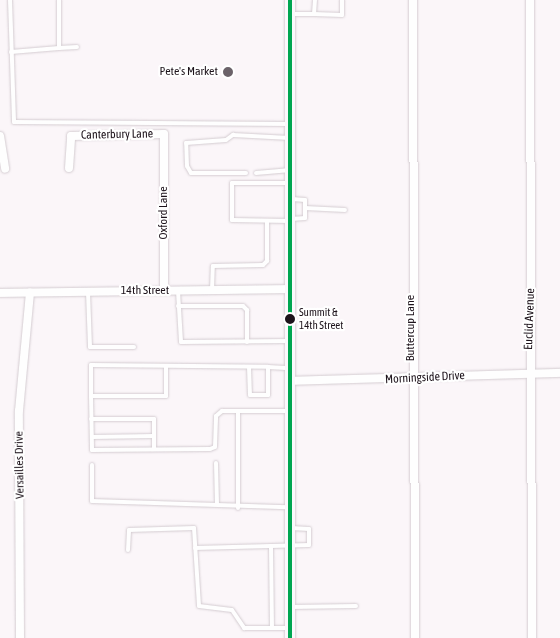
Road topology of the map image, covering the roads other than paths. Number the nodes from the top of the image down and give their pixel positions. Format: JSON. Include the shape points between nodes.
{"nodes":[{"id":1,"x":10,"y":0,"type":"edge"},
{"id":2,"x":59,"y":0,"type":"edge"},
{"id":3,"x":290,"y":0,"type":"edge"},
{"id":4,"x":315,"y":0,"type":"edge"},
{"id":5,"x":342,"y":0,"type":"edge"},
{"id":6,"x":413,"y":0,"type":"edge"},
{"id":7,"x":530,"y":0,"type":"edge"},
{"id":8,"x":290,"y":14,"type":"junction"},
{"id":9,"x":314,"y":14,"type":"junction"},
{"id":10,"x":77,"y":47,"type":"dead end"},
{"id":11,"x":59,"y":48,"type":"junction"},
{"id":12,"x":11,"y":52,"type":"junction"},
{"id":13,"x":290,"y":124,"type":"junction"},
{"id":14,"x":164,"y":134,"type":"joint"},
{"id":15,"x":0,"y":136,"type":"edge"},
{"id":16,"x":290,"y":138,"type":"junction"},
{"id":17,"x":69,"y":168,"type":"dead end"},
{"id":18,"x":5,"y":169,"type":"dead end"},
{"id":19,"x":290,"y":170,"type":"junction"},
{"id":20,"x":246,"y":173,"type":"dead end"},
{"id":21,"x":256,"y":173,"type":"dead end"},
{"id":22,"x":289,"y":183,"type":"junction"},
{"id":23,"x":290,"y":199,"type":"junction"},
{"id":24,"x":305,"y":208,"type":"junction"},
{"id":25,"x":345,"y":210,"type":"dead end"},
{"id":26,"x":289,"y":220,"type":"junction"},
{"id":27,"x":267,"y":221,"type":"junction"},
{"id":28,"x":289,"y":289,"type":"junction"},
{"id":29,"x":212,"y":290,"type":"junction"},
{"id":30,"x":164,"y":291,"type":"junction"},
{"id":31,"x":178,"y":291,"type":"junction"},
{"id":32,"x":88,"y":292,"type":"junction"},
{"id":33,"x":0,"y":293,"type":"edge"},
{"id":34,"x":30,"y":293,"type":"junction"},
{"id":35,"x":178,"y":306,"type":"junction"},
{"id":36,"x":290,"y":341,"type":"junction"},
{"id":37,"x":247,"y":342,"type":"junction"},
{"id":38,"x":134,"y":347,"type":"dead end"},
{"id":39,"x":166,"y":366,"type":"junction"},
{"id":40,"x":249,"y":366,"type":"junction"},
{"id":41,"x":268,"y":367,"type":"junction"},
{"id":42,"x":290,"y":368,"type":"junction"},
{"id":43,"x":529,"y":373,"type":"junction"},
{"id":44,"x":560,"y":373,"type":"edge"},
{"id":45,"x":411,"y":380,"type":"junction"},
{"id":46,"x":290,"y":381,"type":"junction"},
{"id":47,"x":90,"y":396,"type":"junction"},
{"id":48,"x":238,"y":411,"type":"junction"},
{"id":49,"x":290,"y":411,"type":"junction"},
{"id":50,"x":91,"y":419,"type":"junction"},
{"id":51,"x":154,"y":436,"type":"junction"},
{"id":52,"x":92,"y":437,"type":"junction"},
{"id":53,"x":154,"y":450,"type":"junction"},
{"id":54,"x":216,"y":463,"type":"dead end"},
{"id":55,"x":92,"y":465,"type":"dead end"},
{"id":56,"x":217,"y":503,"type":"junction"},
{"id":57,"x":290,"y":507,"type":"junction"},
{"id":58,"x":238,"y":508,"type":"junction"},
{"id":59,"x":290,"y":528,"type":"junction"},
{"id":60,"x":271,"y":547,"type":"junction"},
{"id":61,"x":290,"y":547,"type":"junction"},
{"id":62,"x":195,"y":548,"type":"junction"},
{"id":63,"x":128,"y":550,"type":"dead end"},
{"id":64,"x":290,"y":606,"type":"junction"},
{"id":65,"x":356,"y":606,"type":"dead end"},
{"id":66,"x":272,"y":628,"type":"junction"},
{"id":67,"x":290,"y":633,"type":"edge"},
{"id":68,"x":20,"y":638,"type":"edge"},
{"id":69,"x":414,"y":638,"type":"edge"},
{"id":70,"x":532,"y":638,"type":"edge"}],
"edges":[{"from":1,"to":12,"type":"lane"},
{"from":2,"to":11,"type":"lane"},
{"from":3,"to":8,"type":"main road"},
{"from":4,"to":9,"type":"lane"},
{"from":5,"to":9,"type":"lane","via":[[342,15]]},
{"from":6,"to":45,"type":"street","name":"Buttercup Lane"},
{"from":7,"to":43,"type":"street","name":"Euclid Avenue","via":[[533,220]]},
{"from":8,"to":9,"type":"lane"},
{"from":8,"to":13,"type":"main road"},
{"from":10,"to":11,"type":"lane"},
{"from":11,"to":12,"type":"lane"},
{"from":12,"to":13,"type":"lane","via":[[14,122]]},
{"from":13,"to":16,"type":"main road"},
{"from":14,"to":17,"type":"street","name":"Canterbury Lane","via":[[72,136]]},
{"from":14,"to":30,"type":"street","name":"Oxford Lane"},
{"from":15,"to":18,"type":"street"},
{"from":16,"to":19,"type":"main road"},
{"from":16,"to":20,"type":"lane","via":[[232,135],[226,140],[186,143],[187,166],[191,173]]},
{"from":19,"to":21,"type":"lane"},
{"from":19,"to":22,"type":"main road"},
{"from":22,"to":23,"type":"main road"},
{"from":22,"to":27,"type":"lane","via":[[232,183],[232,220]]},
{"from":23,"to":24,"type":"lane","via":[[305,200]]},
{"from":23,"to":26,"type":"main road"},
{"from":24,"to":25,"type":"lane"},
{"from":24,"to":26,"type":"lane","via":[[305,218]]},
{"from":26,"to":27,"type":"lane"},
{"from":26,"to":28,"type":"main road"},
{"from":27,"to":29,"type":"lane","via":[[267,261],[263,266],[213,266]]},
{"from":28,"to":29,"type":"street","name":"14th Street"},
{"from":28,"to":36,"type":"main road"},
{"from":29,"to":31,"type":"street","name":"14th Street"},
{"from":30,"to":31,"type":"street","name":"14th Street"},
{"from":30,"to":32,"type":"street","name":"14th Street"},
{"from":31,"to":35,"type":"lane"},
{"from":32,"to":34,"type":"street","name":"14th Street"},
{"from":32,"to":38,"type":"lane","via":[[90,347]]},
{"from":33,"to":34,"type":"street","name":"14th Street"},
{"from":34,"to":68,"type":"street","name":"Versailles Drive","via":[[19,411]]},
{"from":35,"to":37,"type":"lane","via":[[181,342]]},
{"from":35,"to":37,"type":"lane","via":[[243,306],[247,310]]},
{"from":36,"to":37,"type":"lane"},
{"from":36,"to":42,"type":"main road"},
{"from":39,"to":40,"type":"lane"},
{"from":39,"to":47,"type":"lane","via":[[166,396]]},
{"from":39,"to":47,"type":"lane","via":[[91,365]]},
{"from":40,"to":41,"type":"lane"},
{"from":40,"to":41,"type":"lane","via":[[250,395],[268,395]]},
{"from":41,"to":42,"type":"lane"},
{"from":42,"to":46,"type":"main road"},
{"from":43,"to":44,"type":"street","name":"Morningside Drive"},
{"from":43,"to":45,"type":"street","name":"Morningside Drive"},
{"from":43,"to":70,"type":"street","name":"Euclid Avenue"},
{"from":45,"to":46,"type":"street","name":"Morningside Drive"},
{"from":45,"to":69,"type":"street","name":"Buttercup Lane"},
{"from":46,"to":49,"type":"main road"},
{"from":47,"to":50,"type":"lane"},
{"from":48,"to":49,"type":"lane"},
{"from":48,"to":53,"type":"lane","via":[[216,416],[215,448]]},
{"from":48,"to":58,"type":"lane"},
{"from":49,"to":57,"type":"main road"},
{"from":50,"to":51,"type":"lane","via":[[154,419]]},
{"from":50,"to":52,"type":"lane"},
{"from":51,"to":52,"type":"lane"},
{"from":51,"to":53,"type":"lane"},
{"from":52,"to":53,"type":"lane","via":[[92,450]]},
{"from":54,"to":56,"type":"lane"},
{"from":55,"to":56,"type":"lane","via":[[92,501]]},
{"from":56,"to":58,"type":"lane"},
{"from":57,"to":58,"type":"lane"},
{"from":57,"to":59,"type":"main road"},
{"from":59,"to":61,"type":"main road"},
{"from":59,"to":61,"type":"lane","via":[[308,528],[311,542]]},
{"from":60,"to":61,"type":"lane"},
{"from":60,"to":62,"type":"lane"},
{"from":60,"to":66,"type":"lane"},
{"from":61,"to":64,"type":"main road"},
{"from":62,"to":63,"type":"lane","via":[[194,528],[128,530]]},
{"from":62,"to":66,"type":"lane","via":[[199,606],[232,610],[244,628]]},
{"from":64,"to":65,"type":"lane"},
{"from":64,"to":67,"type":"main road"},
{"from":66,"to":67,"type":"lane"}]}
